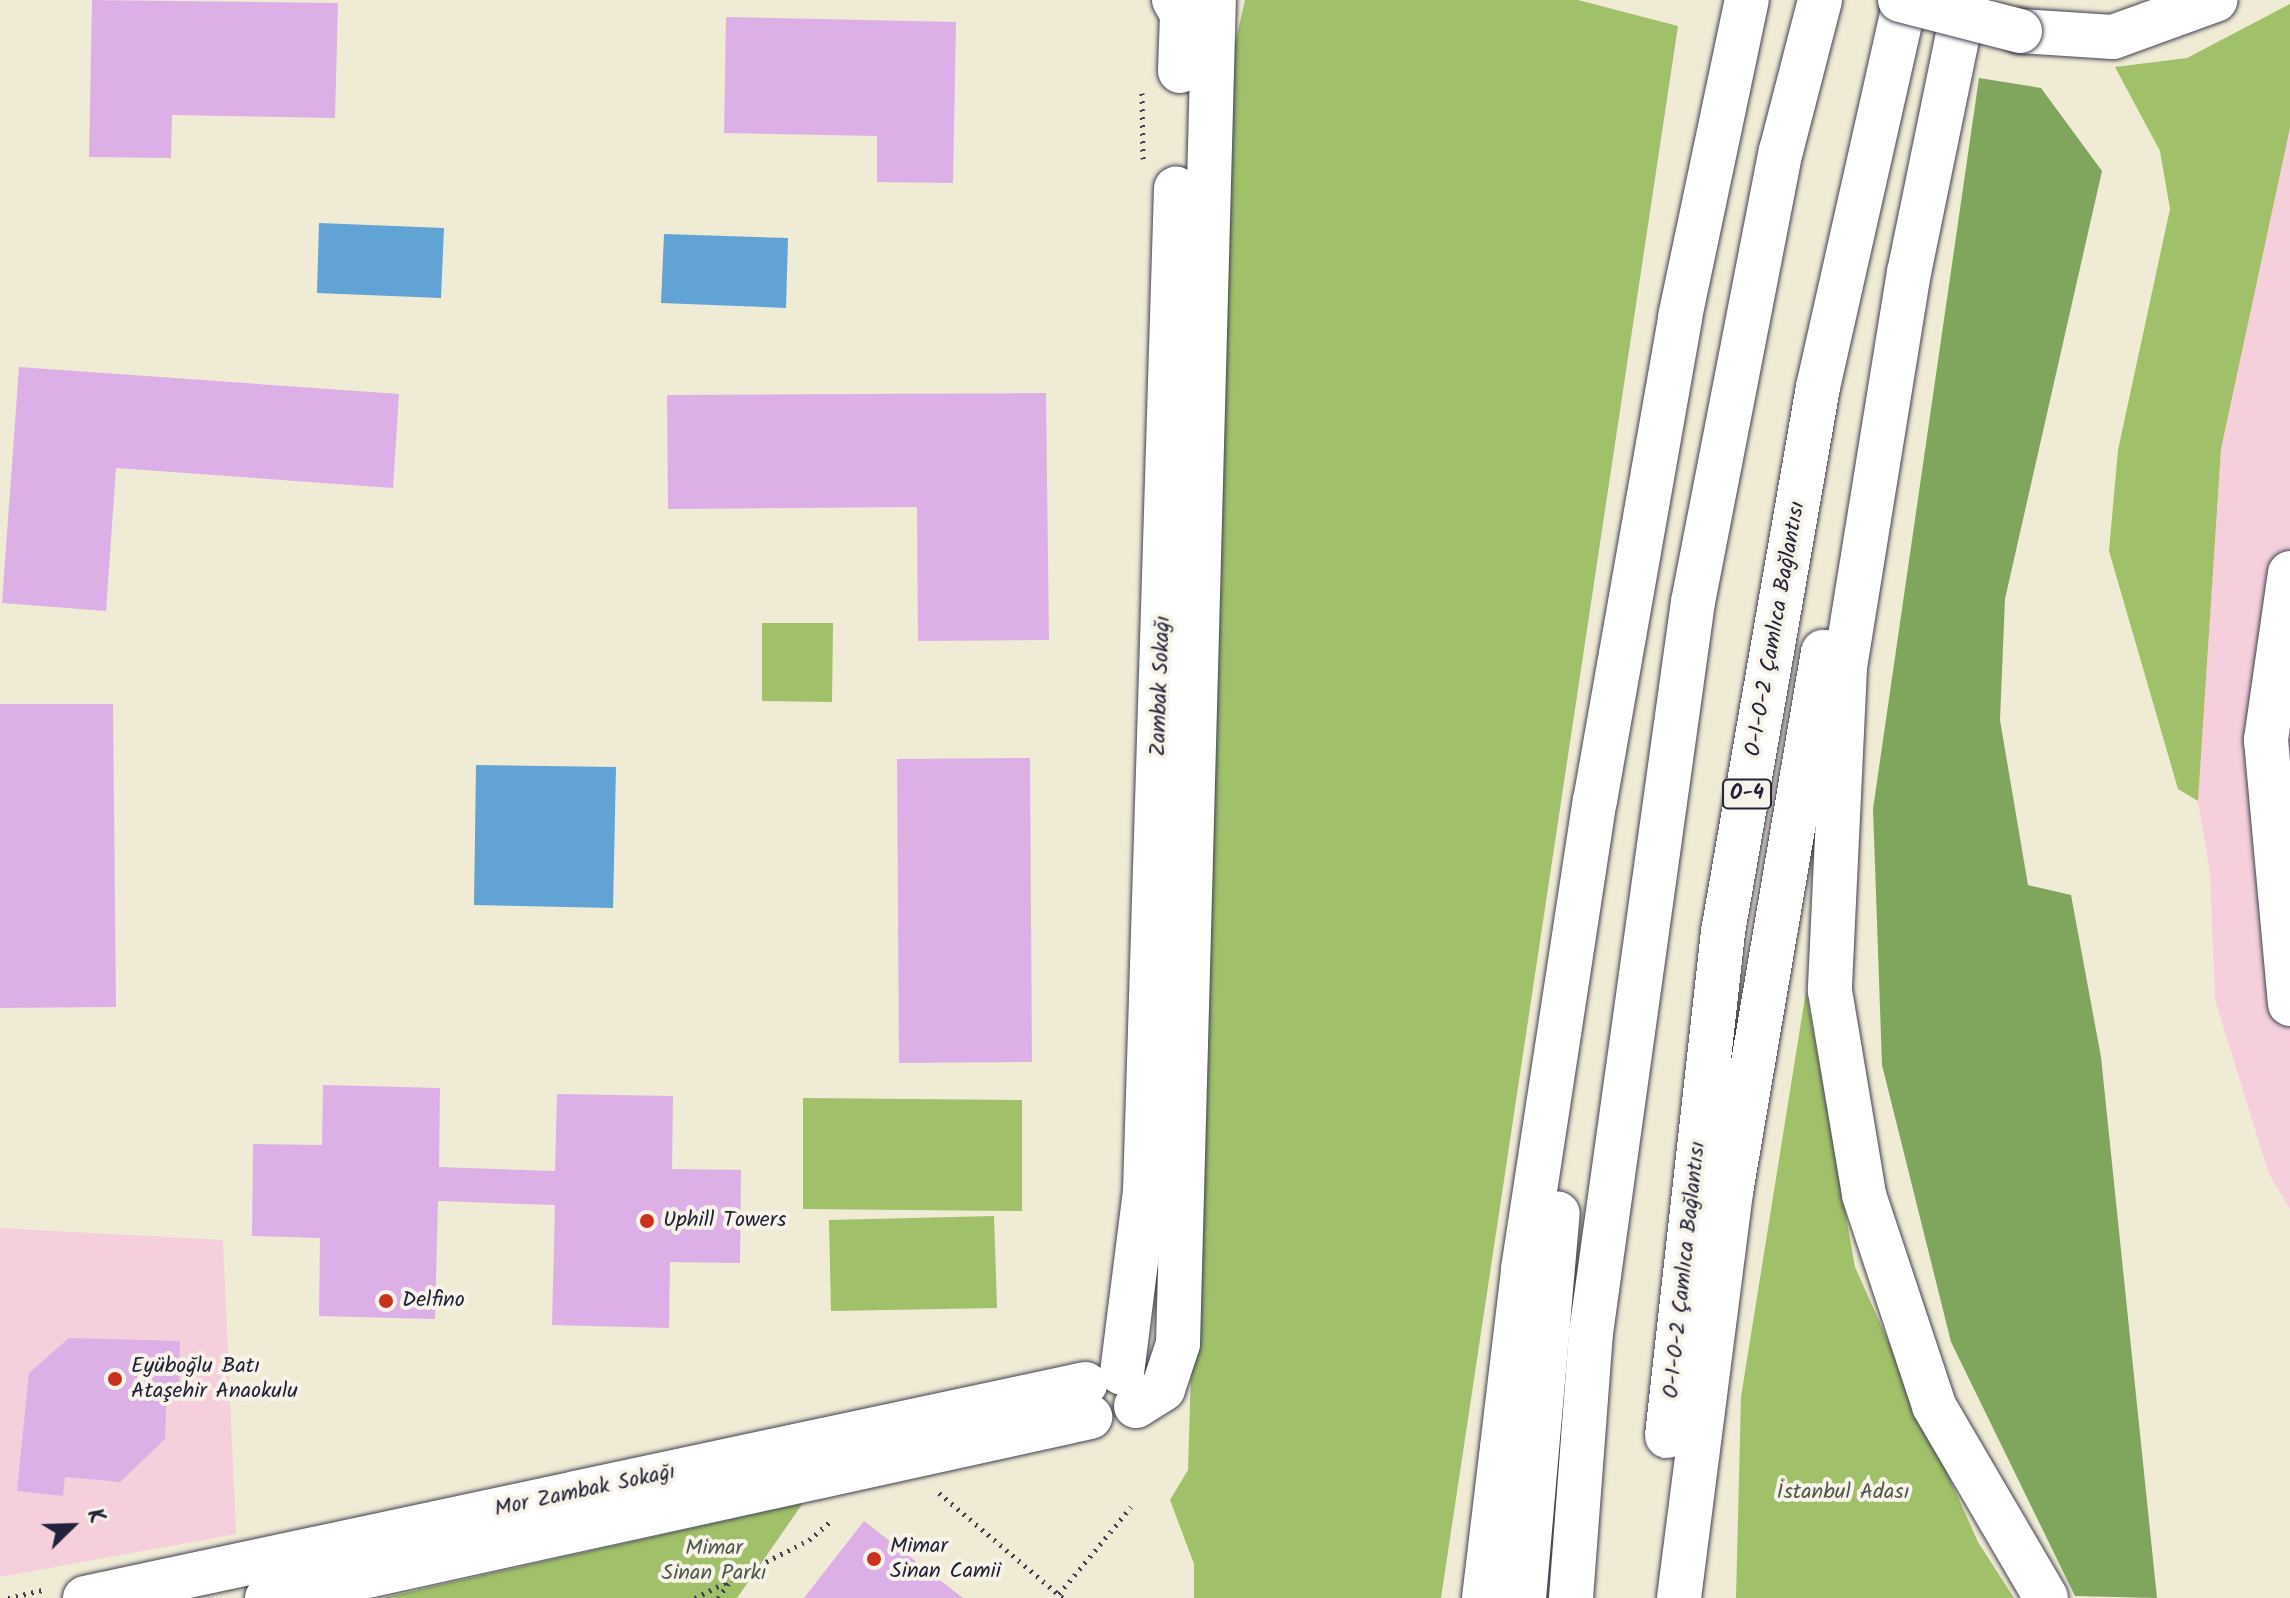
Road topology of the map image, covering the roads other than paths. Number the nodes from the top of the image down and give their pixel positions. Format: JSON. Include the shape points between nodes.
{"nodes":[{"id":1,"x":1174,"y":0,"type":"edge"},
{"id":2,"x":1214,"y":0,"type":"edge"},
{"id":3,"x":1747,"y":0,"type":"edge"},
{"id":4,"x":1820,"y":0,"type":"edge"},
{"id":5,"x":1902,"y":0,"type":"edge"},
{"id":6,"x":1964,"y":0,"type":"edge"},
{"id":7,"x":2139,"y":0,"type":"edge"},
{"id":8,"x":2179,"y":0,"type":"edge"},
{"id":9,"x":2215,"y":0,"type":"edge"},
{"id":10,"x":2290,"y":573,"type":"edge"},
{"id":11,"x":1595,"y":801,"type":"junction"},
{"id":12,"x":2290,"y":1004,"type":"edge"},
{"id":13,"x":1108,"y":1395,"type":"junction"},
{"id":14,"x":70,"y":1593,"type":"edge"},
{"id":15,"x":267,"y":1598,"type":"edge"},
{"id":16,"x":1484,"y":1598,"type":"edge"},
{"id":17,"x":1524,"y":1598,"type":"edge"},
{"id":18,"x":1571,"y":1598,"type":"edge"},
{"id":19,"x":1652,"y":1598,"type":"edge"},
{"id":20,"x":1679,"y":1598,"type":"edge"},
{"id":21,"x":2046,"y":1598,"type":"edge"}],
"edges":[{"from":1,"to":13,"type":"main road","name":"Zambak Sokağı","via":[[1182,14],[1145,1191]]},
{"from":2,"to":13,"type":"main road","via":[[1178,1344],[1163,1389]]},
{"from":3,"to":11,"type":"main road","via":[[1680,317]]},
{"from":4,"to":18,"type":"main road","via":[[1781,151],[1693,602],[1591,1333]]},
{"from":5,"to":9,"type":"main road","bridge":true,"via":[[2020,31],[2113,37]]},
{"from":5,"to":19,"type":"main road","name":"O-1-O-2 Çamlıca Bağlantısı","number":"O-4","via":[[1818,387],[1723,932]]},
{"from":6,"to":20,"type":"main road","via":[[1806,741],[1731,1192]]},
{"from":6,"to":21,"type":"main road","via":[[1909,272],[1845,668],[1830,991],[1864,1195],[1934,1406]]},
{"from":7,"to":8,"type":"main road"},
{"from":10,"to":12,"type":"main road","via":[[2266,740]]},
{"from":11,"to":16,"type":"main road","via":[[1523,1269]]},
{"from":11,"to":17,"type":"main road"},
{"from":13,"to":14,"type":"main road","name":"Mor Zambak Sokağı"},
{"from":13,"to":15,"type":"main road","name":"Mor Zambak Sokağı","via":[[899,1460]]}]}
